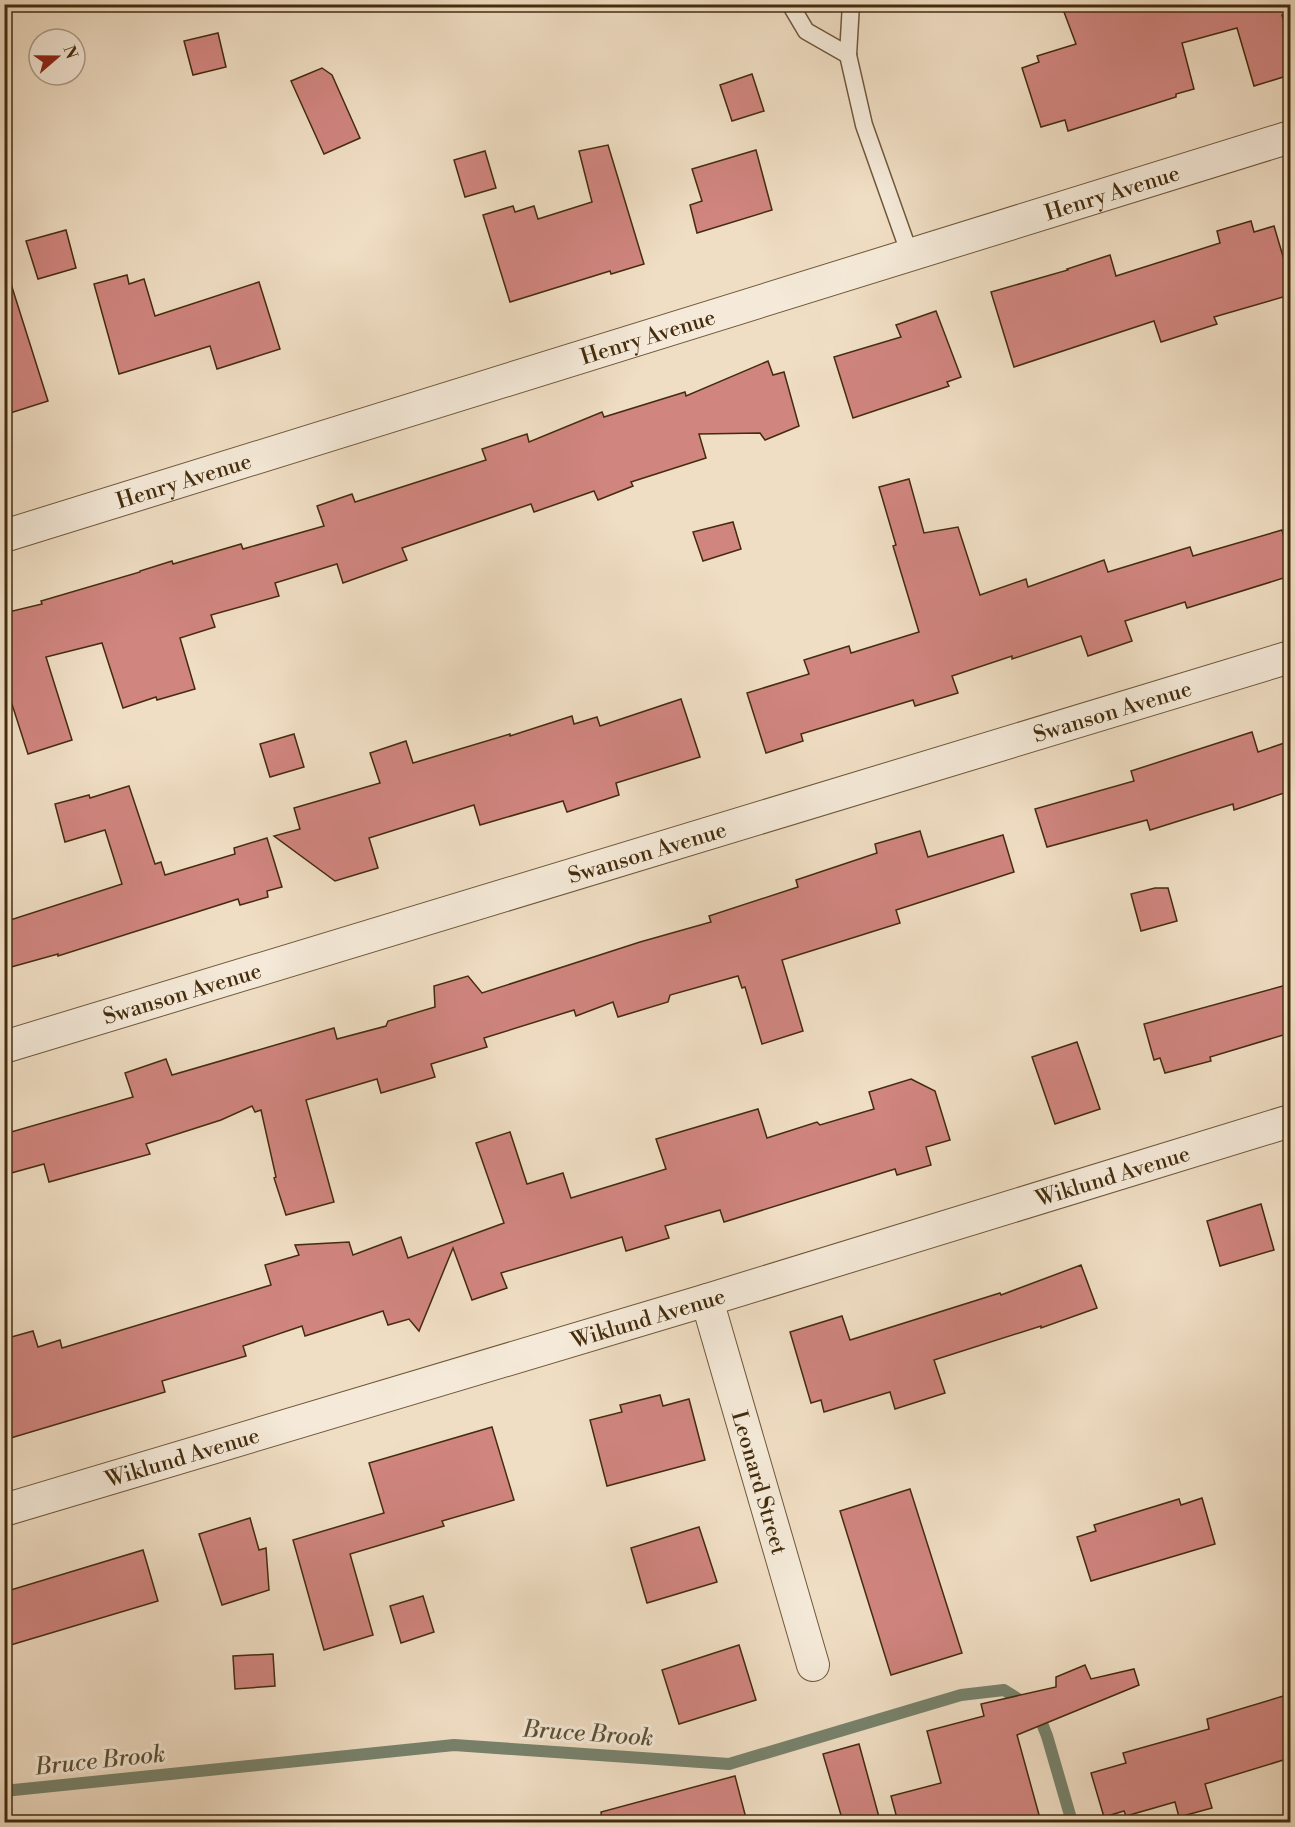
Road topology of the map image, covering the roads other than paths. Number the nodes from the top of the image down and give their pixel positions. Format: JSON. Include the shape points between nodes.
{"nodes":[{"id":1,"x":790,"y":4,"type":"edge"},
{"id":2,"x":851,"y":4,"type":"edge"},
{"id":3,"x":848,"y":55,"type":"junction"},
{"id":4,"x":1290,"y":137,"type":"edge"},
{"id":5,"x":910,"y":255,"type":"junction"},
{"id":6,"x":4,"y":536,"type":"edge"},
{"id":7,"x":1290,"y":657,"type":"edge"},
{"id":8,"x":4,"y":1047,"type":"edge"},
{"id":9,"x":1290,"y":1121,"type":"edge"},
{"id":10,"x":707,"y":1300,"type":"junction"},
{"id":11,"x":4,"y":1510,"type":"edge"},
{"id":12,"x":813,"y":1665,"type":"dead end"}],
"edges":[{"from":1,"to":3,"type":"lane","via":[[806,32]]},
{"from":2,"to":3,"type":"lane"},
{"from":3,"to":5,"type":"lane","via":[[864,125]]},
{"from":4,"to":5,"type":"street","name":"Henry Avenue"},
{"from":5,"to":6,"type":"street","name":"Henry Avenue"},
{"from":7,"to":8,"type":"street","name":"Swanson Avenue"},
{"from":9,"to":10,"type":"street","name":"Wiklund Avenue"},
{"from":10,"to":11,"type":"street","name":"Wiklund Avenue"},
{"from":10,"to":12,"type":"street","name":"Leonard Street"}]}
